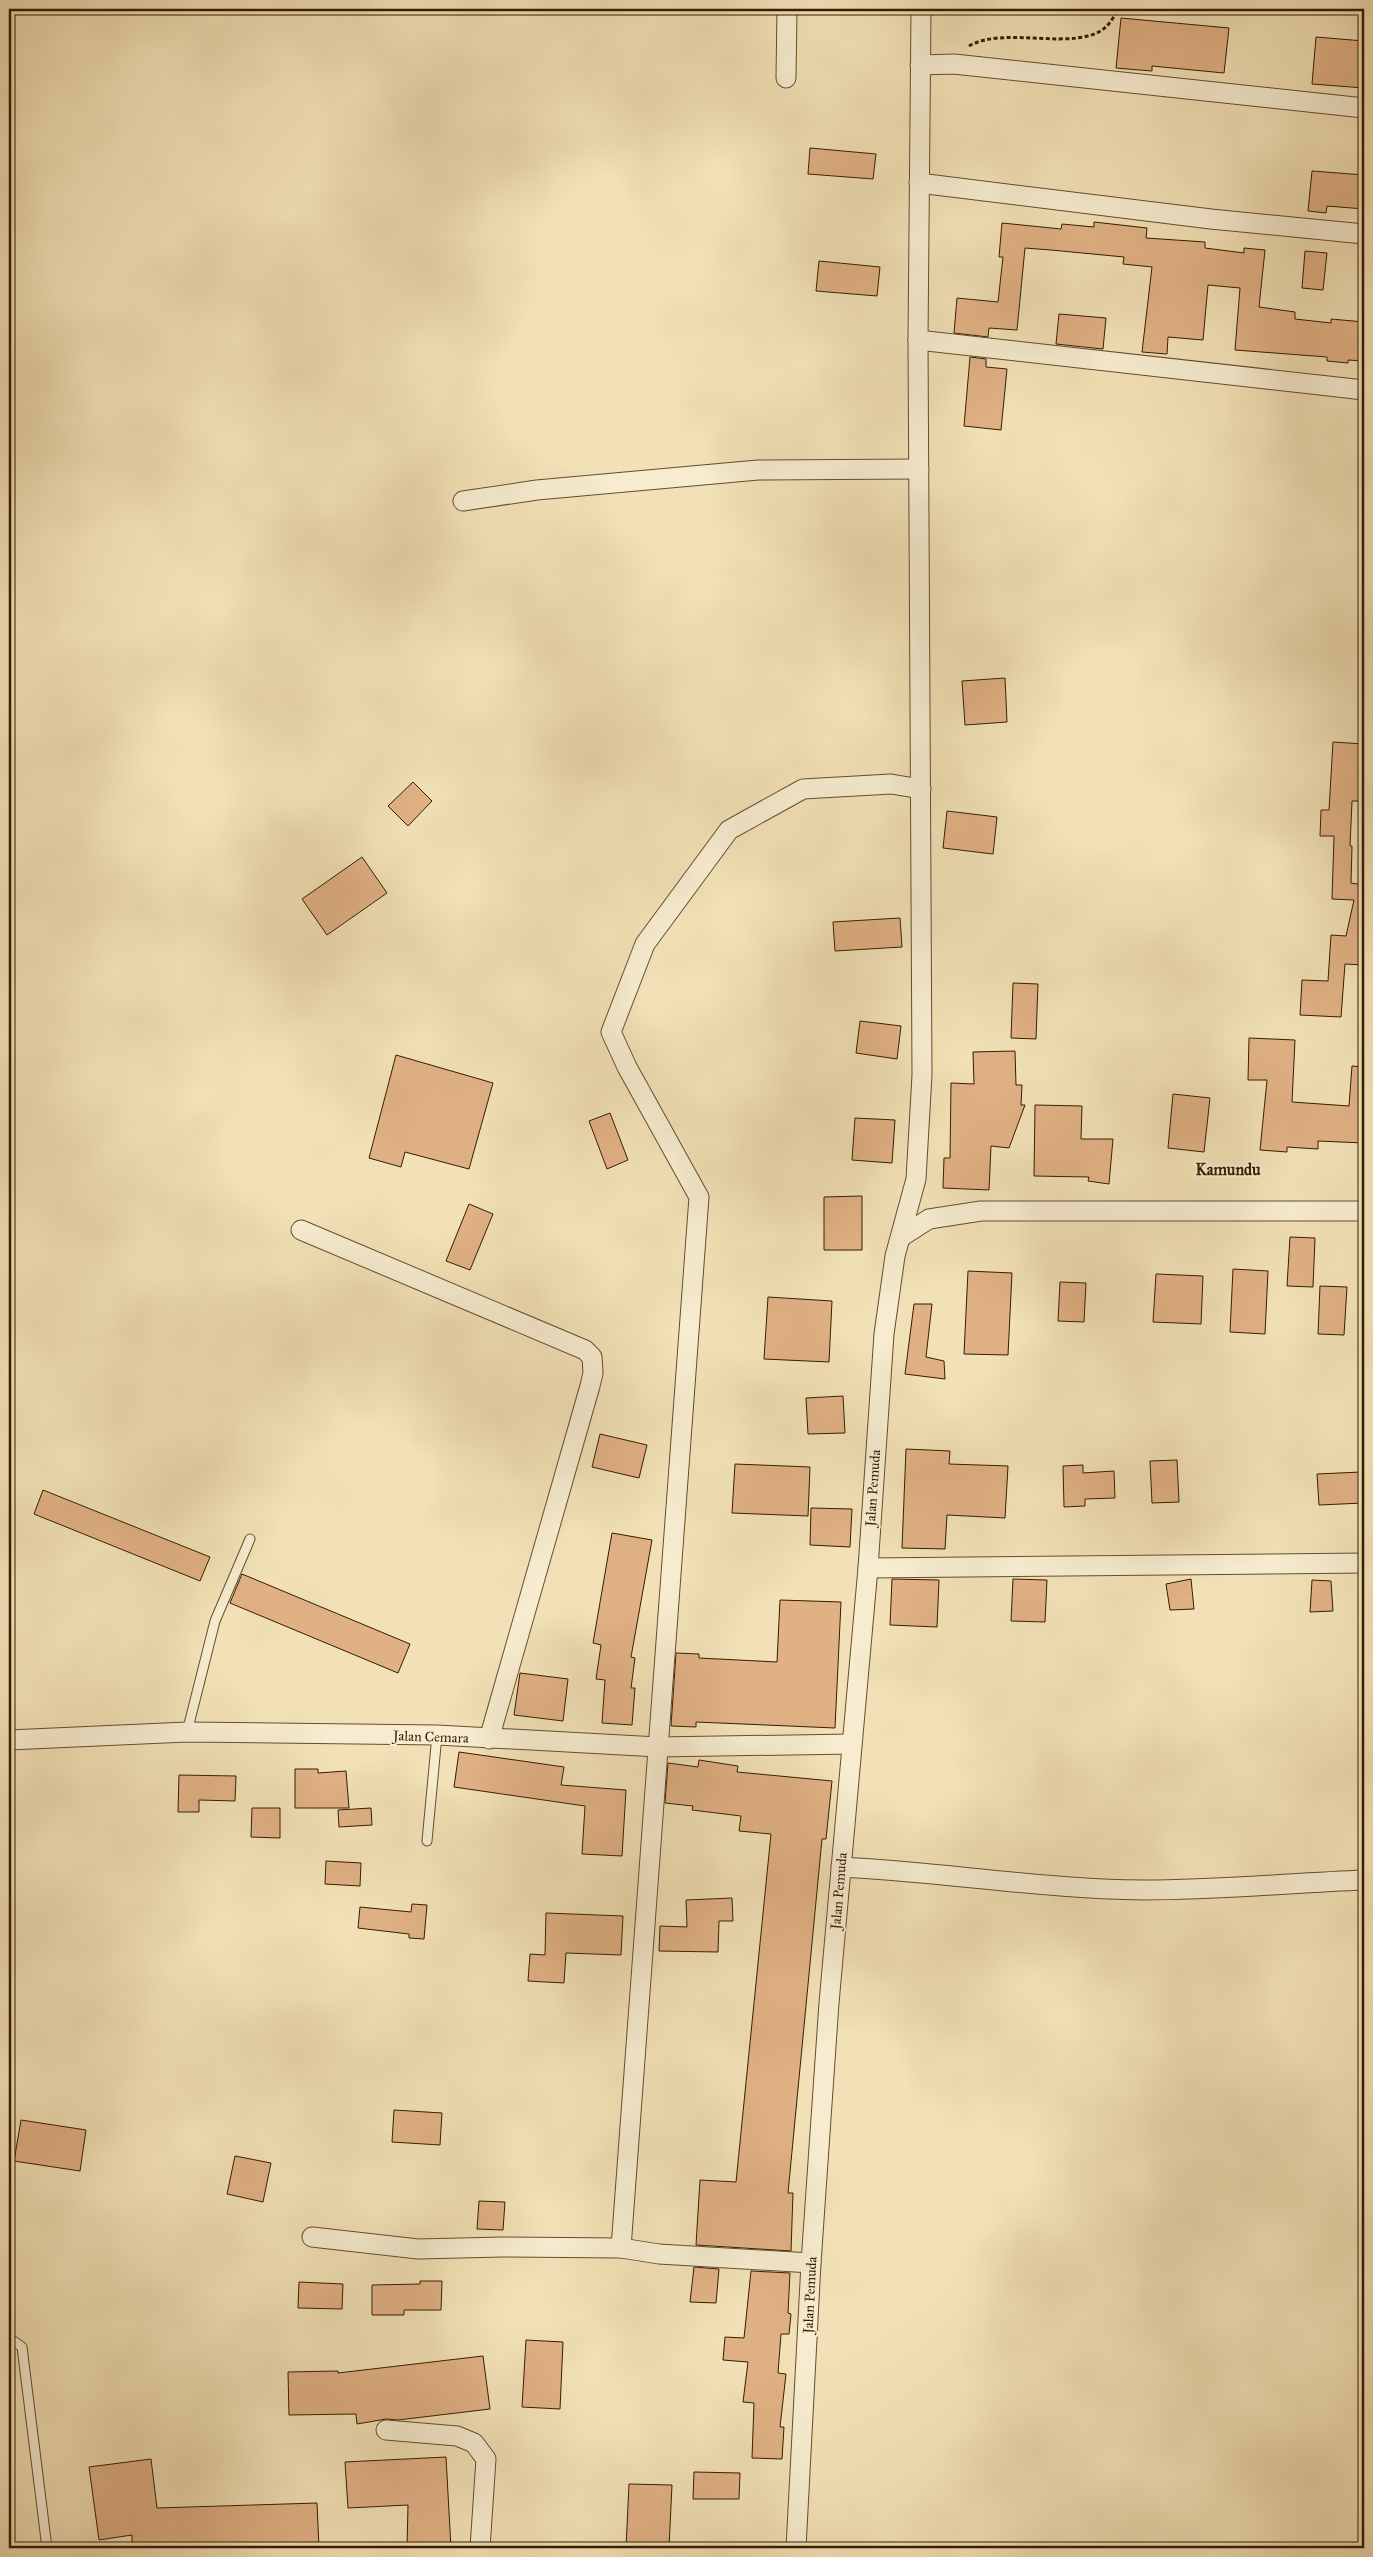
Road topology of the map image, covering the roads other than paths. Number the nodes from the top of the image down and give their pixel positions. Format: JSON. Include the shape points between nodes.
{"nodes":[{"id":1,"x":787,"y":9,"type":"edge"},
{"id":2,"x":921,"y":9,"type":"edge"},
{"id":3,"x":920,"y":65,"type":"junction"},
{"id":4,"x":786,"y":78,"type":"dead end"},
{"id":5,"x":1364,"y":108,"type":"edge"},
{"id":6,"x":919,"y":183,"type":"junction"},
{"id":7,"x":1364,"y":234,"type":"edge"},
{"id":8,"x":918,"y":340,"type":"junction"},
{"id":9,"x":1364,"y":390,"type":"edge"},
{"id":10,"x":919,"y":469,"type":"junction"},
{"id":11,"x":463,"y":501,"type":"dead end"},
{"id":12,"x":921,"y":789,"type":"junction"},
{"id":13,"x":1364,"y":1211,"type":"edge"},
{"id":14,"x":300,"y":1230,"type":"dead end"},
{"id":15,"x":901,"y":1237,"type":"junction"},
{"id":16,"x":250,"y":1539,"type":"dead end"},
{"id":17,"x":1364,"y":1563,"type":"edge"},
{"id":18,"x":868,"y":1568,"type":"junction"},
{"id":19,"x":187,"y":1732,"type":"junction"},
{"id":20,"x":438,"y":1735,"type":"junction"},
{"id":21,"x":489,"y":1739,"type":"junction"},
{"id":22,"x":9,"y":1740,"type":"edge"},
{"id":23,"x":852,"y":1744,"type":"junction"},
{"id":24,"x":658,"y":1746,"type":"junction"},
{"id":25,"x":427,"y":1841,"type":"dead end"},
{"id":26,"x":841,"y":1867,"type":"junction"},
{"id":27,"x":1364,"y":1880,"type":"edge"},
{"id":28,"x":312,"y":2237,"type":"dead end"},
{"id":29,"x":621,"y":2248,"type":"junction"},
{"id":30,"x":811,"y":2263,"type":"junction"},
{"id":31,"x":9,"y":2338,"type":"edge"},
{"id":32,"x":386,"y":2430,"type":"dead end"},
{"id":33,"x":47,"y":2548,"type":"edge"},
{"id":34,"x":480,"y":2548,"type":"edge"},
{"id":35,"x":796,"y":2548,"type":"edge"}],
"edges":[{"from":1,"to":4,"type":"street"},
{"from":2,"to":3,"type":"street","name":"Jalan Pemuda"},
{"from":3,"to":5,"type":"street","via":[[954,64]]},
{"from":3,"to":6,"type":"street","name":"Jalan Pemuda"},
{"from":6,"to":7,"type":"street","via":[[1211,219]]},
{"from":6,"to":8,"type":"street","name":"Jalan Pemuda"},
{"from":8,"to":9,"type":"street"},
{"from":8,"to":10,"type":"street","name":"Jalan Pemuda"},
{"from":10,"to":11,"type":"street","via":[[758,470],[537,490]]},
{"from":10,"to":12,"type":"street","name":"Jalan Pemuda"},
{"from":12,"to":15,"type":"street","name":"Jalan Pemuda","via":[[922,1075],[918,1160]]},
{"from":12,"to":24,"type":"street","via":[[891,784],[803,789],[729,830],[645,944],[611,1032],[626,1067],[699,1197]]},
{"from":13,"to":15,"type":"street","via":[[982,1211],[929,1219]]},
{"from":14,"to":21,"type":"street","via":[[585,1350],[592,1357],[590,1386]]},
{"from":15,"to":18,"type":"street","name":"Jalan Pemuda","via":[[895,1256],[884,1334]]},
{"from":16,"to":19,"type":"lane","via":[[216,1621]]},
{"from":17,"to":18,"type":"street"},
{"from":18,"to":23,"type":"street","name":"Jalan Pemuda"},
{"from":19,"to":20,"type":"street","name":"Jalan Cemara"},
{"from":19,"to":22,"type":"street","name":"Jalan Cemara"},
{"from":20,"to":21,"type":"street","name":"Jalan Cemara"},
{"from":20,"to":25,"type":"lane"},
{"from":21,"to":24,"type":"street","name":"Jalan Cemara"},
{"from":23,"to":24,"type":"street","name":"Jalan Cemara"},
{"from":23,"to":26,"type":"street","name":"Jalan Pemuda"},
{"from":24,"to":29,"type":"street"},
{"from":26,"to":27,"type":"street","via":[[923,1871],[1045,1886],[1145,1890]]},
{"from":26,"to":30,"type":"street","name":"Jalan Pemuda"},
{"from":28,"to":29,"type":"street","via":[[418,2249]]},
{"from":29,"to":30,"type":"street","via":[[659,2254]]},
{"from":30,"to":35,"type":"street","name":"Jalan Pemuda"},
{"from":31,"to":33,"type":"lane","via":[[22,2347]]},
{"from":32,"to":34,"type":"street","via":[[457,2436],[474,2443],[486,2459]]}]}
